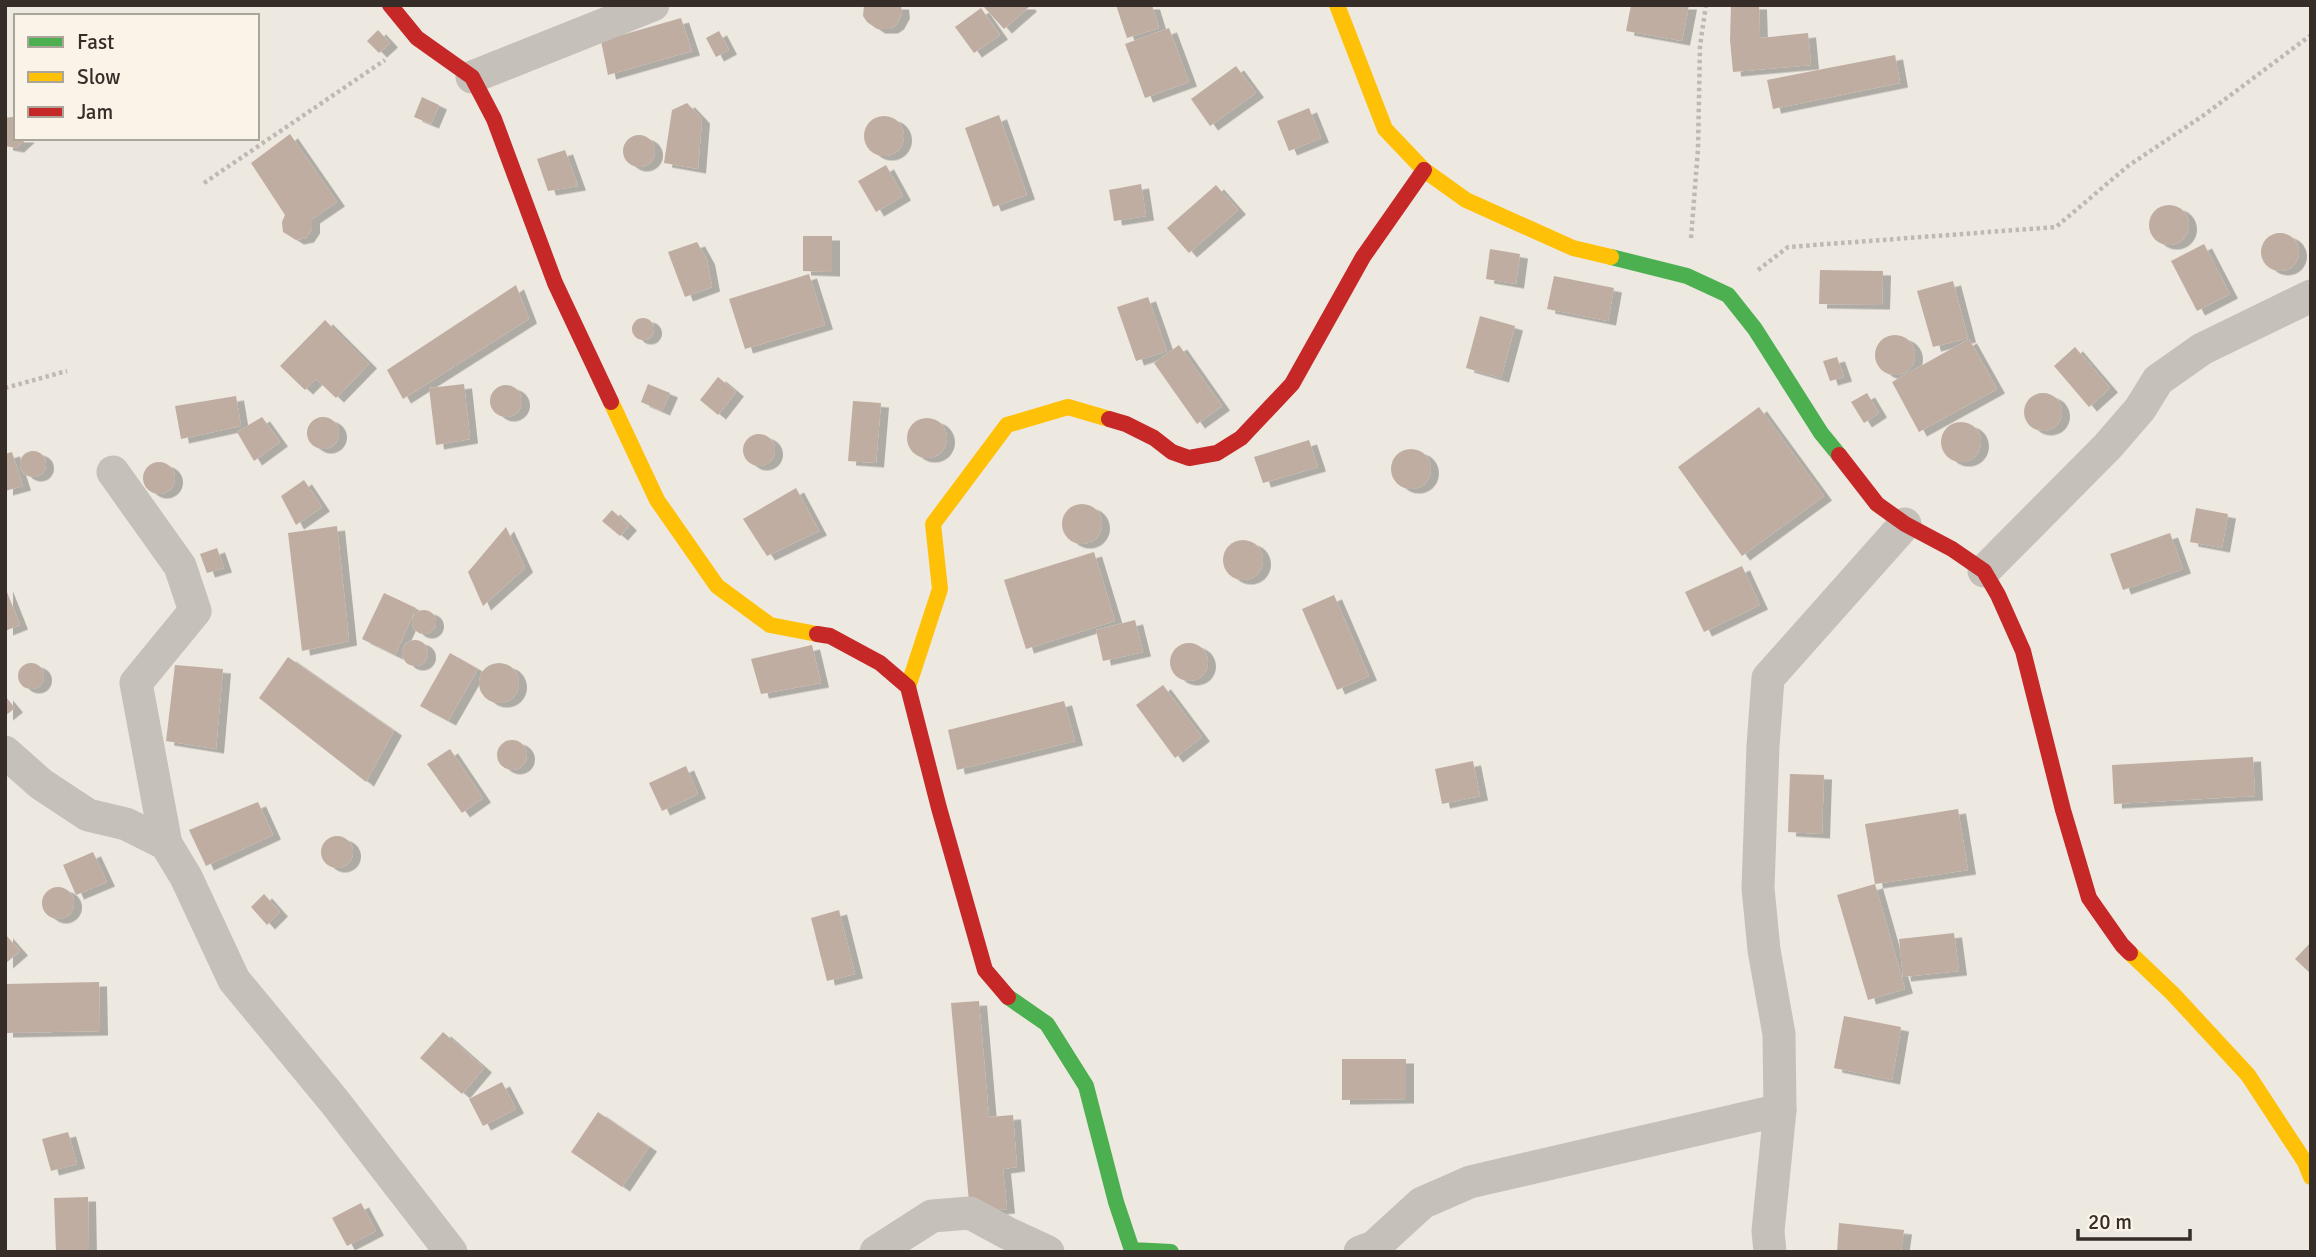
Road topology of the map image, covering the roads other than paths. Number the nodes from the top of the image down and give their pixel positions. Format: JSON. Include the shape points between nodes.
{"nodes":[{"id":1,"x":390,"y":5,"type":"edge"},
{"id":2,"x":653,"y":5,"type":"edge"},
{"id":3,"x":1337,"y":5,"type":"edge"},
{"id":4,"x":472,"y":76,"type":"junction"},
{"id":5,"x":1424,"y":170,"type":"junction"},
{"id":6,"x":2311,"y":296,"type":"edge"},
{"id":7,"x":113,"y":472,"type":"dead end"},
{"id":8,"x":1905,"y":524,"type":"junction"},
{"id":9,"x":1984,"y":571,"type":"junction"},
{"id":10,"x":908,"y":687,"type":"junction"},
{"id":11,"x":5,"y":752,"type":"edge"},
{"id":12,"x":166,"y":844,"type":"junction"},
{"id":13,"x":1780,"y":1110,"type":"junction"},
{"id":14,"x":2311,"y":1177,"type":"edge"},
{"id":15,"x":1120,"y":1251,"type":"edge"},
{"id":16,"x":451,"y":1252,"type":"edge"},
{"id":17,"x":876,"y":1252,"type":"edge"},
{"id":18,"x":1048,"y":1252,"type":"edge"},
{"id":19,"x":1171,"y":1252,"type":"edge"},
{"id":20,"x":1360,"y":1252,"type":"edge"},
{"id":21,"x":1770,"y":1252,"type":"edge"}],
"edges":[{"from":1,"to":4,"type":"street","via":[[417,38]]},
{"from":2,"to":4,"type":"street"},
{"from":3,"to":5,"type":"street","via":[[1385,129]]},
{"from":4,"to":10,"type":"street","via":[[494,119],[555,283],[657,500],[717,586],[770,625],[830,636],[880,663]]},
{"from":5,"to":8,"type":"street","via":[[1465,200],[1573,248],[1687,276],[1728,295],[1829,443],[1877,504]]},
{"from":5,"to":10,"type":"street","via":[[1363,257],[1292,384],[1241,438],[1225,448],[1189,458],[1126,424],[1069,408],[1007,425],[933,524],[940,589]]},
{"from":6,"to":9,"type":"street","via":[[2203,349],[2158,380],[2108,446]]},
{"from":7,"to":12,"type":"street","via":[[180,566],[195,611],[136,683]]},
{"from":8,"to":9,"type":"street"},
{"from":8,"to":13,"type":"street","via":[[1768,678],[1758,888],[1779,1034]]},
{"from":9,"to":14,"type":"street","via":[[2023,651],[2089,898],[2122,945],[2249,1075]]},
{"from":10,"to":15,"type":"street","via":[[985,970],[1007,997],[1047,1024],[1086,1086],[1116,1202]]},
{"from":11,"to":12,"type":"street","via":[[41,784],[88,815],[125,824]]},
{"from":12,"to":16,"type":"street","via":[[234,981]]},
{"from":13,"to":20,"type":"street","via":[[1469,1182],[1422,1203],[1374,1247]]},
{"from":13,"to":21,"type":"street"},
{"from":15,"to":19,"type":"street"},
{"from":17,"to":18,"type":"street","via":[[932,1216],[970,1213]]}]}
